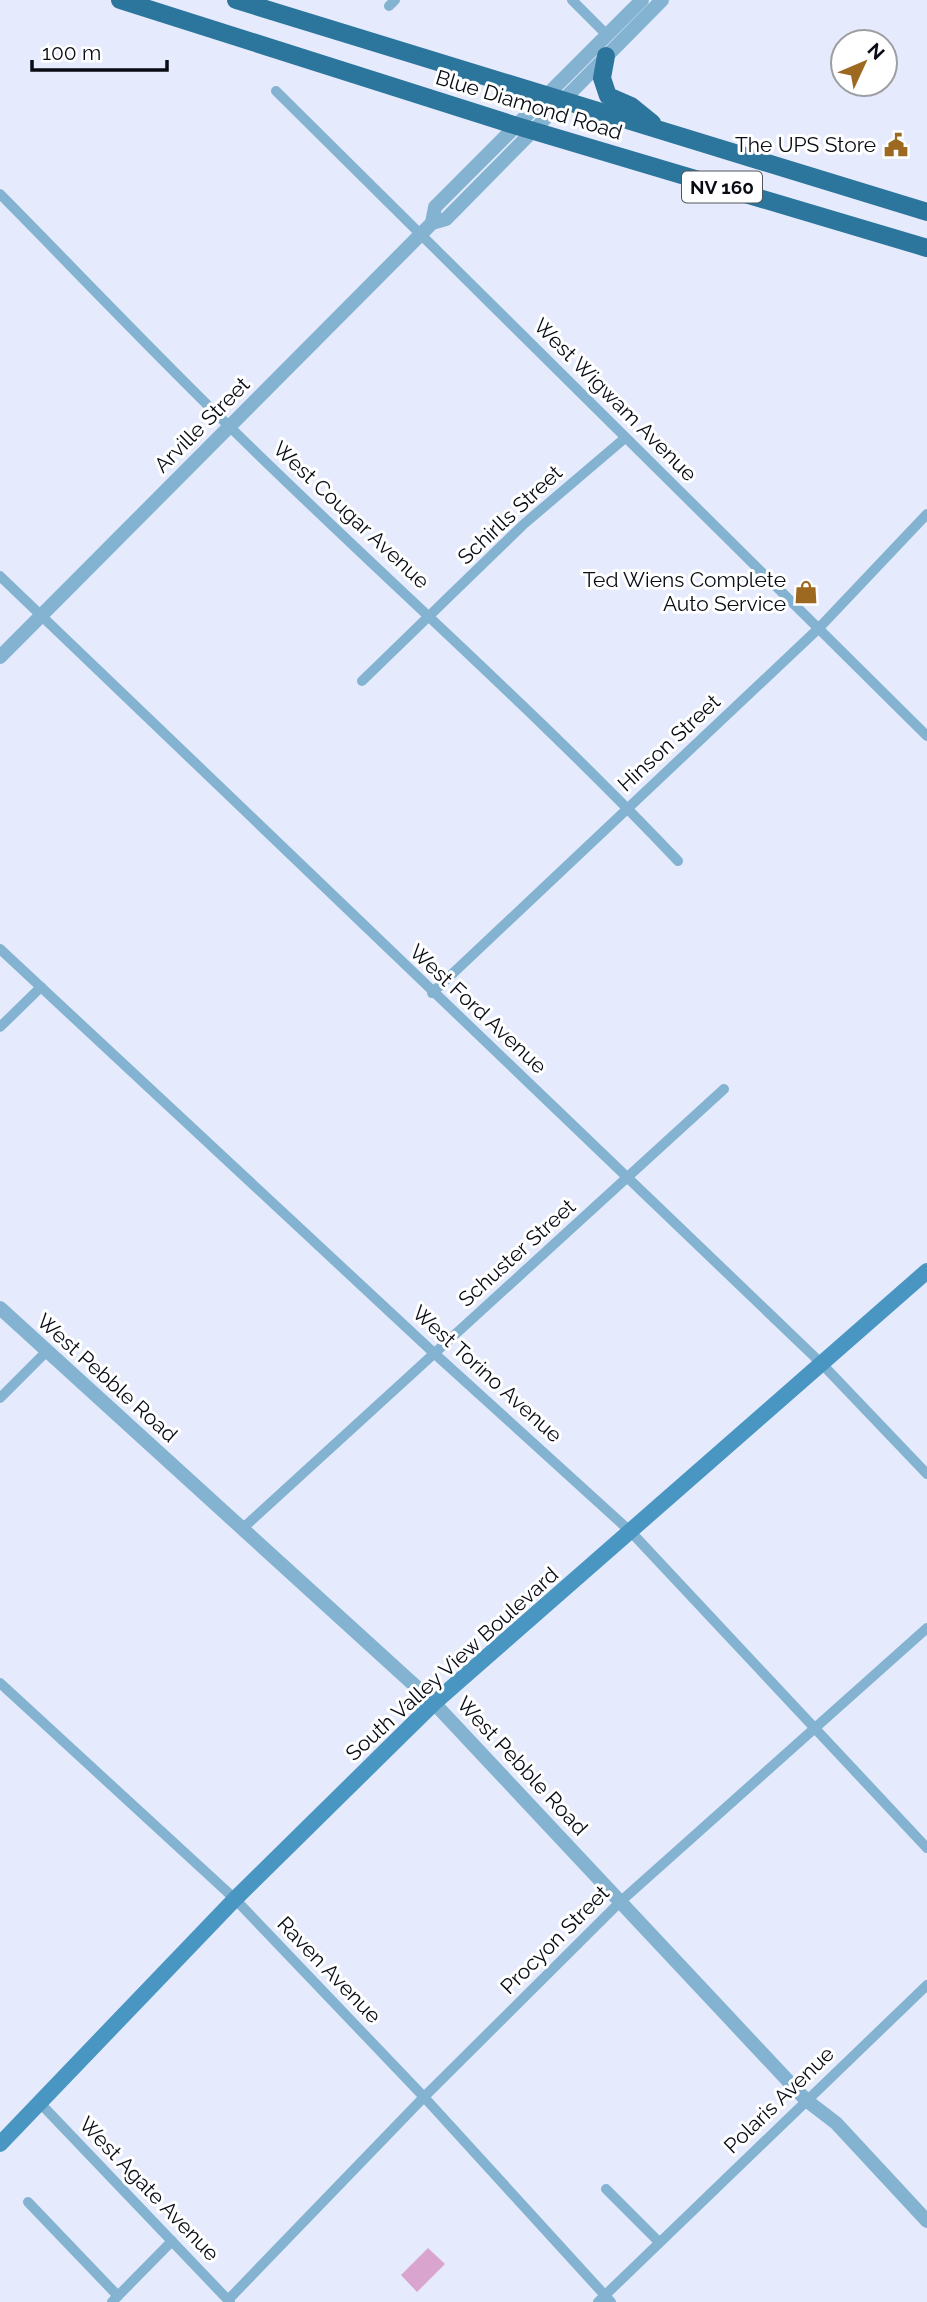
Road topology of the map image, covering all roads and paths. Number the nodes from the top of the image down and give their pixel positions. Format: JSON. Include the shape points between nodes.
{"nodes":[{"id":1,"x":120,"y":0,"type":"edge"},
{"id":2,"x":236,"y":0,"type":"edge"},
{"id":3,"x":572,"y":0,"type":"edge"},
{"id":4,"x":642,"y":0,"type":"edge"},
{"id":5,"x":662,"y":0,"type":"edge"},
{"id":6,"x":607,"y":35,"type":"junction"},
{"id":7,"x":606,"y":56,"type":"junction"},
{"id":8,"x":276,"y":91,"type":"dead end"},
{"id":9,"x":555,"y":98,"type":"junction"},
{"id":10,"x":525,"y":128,"type":"junction"},
{"id":11,"x":663,"y":131,"type":"junction"},
{"id":12,"x":0,"y":194,"type":"edge"},
{"id":13,"x":927,"y":212,"type":"edge"},
{"id":14,"x":421,"y":234,"type":"junction"},
{"id":15,"x":927,"y":248,"type":"edge"},
{"id":16,"x":230,"y":428,"type":"junction"},
{"id":17,"x":625,"y":438,"type":"junction"},
{"id":18,"x":927,"y":514,"type":"edge"},
{"id":19,"x":0,"y":576,"type":"edge"},
{"id":20,"x":40,"y":616,"type":"junction"},
{"id":21,"x":430,"y":617,"type":"junction"},
{"id":22,"x":819,"y":628,"type":"junction"},
{"id":23,"x":0,"y":657,"type":"edge"},
{"id":24,"x":362,"y":681,"type":"dead end"},
{"id":25,"x":927,"y":736,"type":"edge"},
{"id":26,"x":628,"y":808,"type":"junction"},
{"id":27,"x":678,"y":861,"type":"dead end"},
{"id":28,"x":0,"y":949,"type":"edge"},
{"id":29,"x":41,"y":987,"type":"junction"},
{"id":30,"x":432,"y":993,"type":"junction"},
{"id":31,"x":0,"y":1027,"type":"edge"},
{"id":32,"x":724,"y":1089,"type":"dead end"},
{"id":33,"x":628,"y":1177,"type":"junction"},
{"id":34,"x":927,"y":1271,"type":"edge"},
{"id":35,"x":0,"y":1308,"type":"edge"},
{"id":36,"x":47,"y":1351,"type":"junction"},
{"id":37,"x":435,"y":1354,"type":"junction"},
{"id":38,"x":822,"y":1364,"type":"junction"},
{"id":39,"x":0,"y":1398,"type":"edge"},
{"id":40,"x":927,"y":1474,"type":"edge"},
{"id":41,"x":242,"y":1529,"type":"junction"},
{"id":42,"x":631,"y":1532,"type":"junction"},
{"id":43,"x":927,"y":1628,"type":"edge"},
{"id":44,"x":0,"y":1682,"type":"edge"},
{"id":45,"x":434,"y":1703,"type":"junction"},
{"id":46,"x":815,"y":1728,"type":"junction"},
{"id":47,"x":927,"y":1848,"type":"edge"},
{"id":48,"x":235,"y":1899,"type":"junction"},
{"id":49,"x":620,"y":1902,"type":"junction"},
{"id":50,"x":927,"y":1985,"type":"edge"},
{"id":51,"x":424,"y":2097,"type":"junction"},
{"id":52,"x":806,"y":2101,"type":"junction"},
{"id":53,"x":40,"y":2103,"type":"junction"},
{"id":54,"x":0,"y":2144,"type":"edge"},
{"id":55,"x":606,"y":2189,"type":"dead end"},
{"id":56,"x":28,"y":2202,"type":"dead end"},
{"id":57,"x":927,"y":2221,"type":"edge"},
{"id":58,"x":172,"y":2241,"type":"junction"},
{"id":59,"x":659,"y":2242,"type":"junction"},
{"id":60,"x":115,"y":2299,"type":"edge"},
{"id":61,"x":604,"y":2300,"type":"edge"},
{"id":62,"x":229,"y":2301,"type":"edge"}],
"edges":[{"from":1,"to":10,"type":"highway","name":"Blue Diamond Road","number":"NV 160"},
{"from":2,"to":9,"type":"highway","name":"Blue Diamond Road","number":"NV 160"},
{"from":3,"to":6,"type":"street"},
{"from":4,"to":6,"type":"street","name":"Arville Street"},
{"from":5,"to":7,"type":"street","name":"Arville Street"},
{"from":6,"to":9,"type":"street","name":"Arville Street"},
{"from":7,"to":9,"type":"street","name":"Arville Street"},
{"from":7,"to":11,"type":"highway","via":[[602,78],[608,96],[631,106]]},
{"from":8,"to":14,"type":"street","name":"West Wigwam Avenue"},
{"from":9,"to":10,"type":"street","name":"Arville Street"},
{"from":9,"to":11,"type":"highway","name":"Blue Diamond Road","number":"NV 160"},
{"from":10,"to":14,"type":"street","name":"Arville Street","via":[[435,208],[432,223]]},
{"from":10,"to":15,"type":"highway","name":"Blue Diamond Road","number":"NV 160"},
{"from":11,"to":13,"type":"highway","name":"Blue Diamond Road","number":"NV 160"},
{"from":12,"to":16,"type":"street","name":"West Cougar Avenue"},
{"from":14,"to":16,"type":"street","name":"Arville Street"},
{"from":14,"to":17,"type":"street","name":"West Wigwam Avenue"},
{"from":16,"to":20,"type":"street","name":"Arville Street"},
{"from":16,"to":21,"type":"street","name":"West Cougar Avenue"},
{"from":17,"to":21,"type":"street","name":"Schirlls Street","via":[[524,524]]},
{"from":17,"to":22,"type":"street","name":"West Wigwam Avenue"},
{"from":18,"to":22,"type":"street","name":"Hinson Street"},
{"from":19,"to":20,"type":"street","name":"West Ford Avenue"},
{"from":20,"to":23,"type":"street","name":"Arville Street"},
{"from":20,"to":30,"type":"street","name":"West Ford Avenue"},
{"from":21,"to":24,"type":"street","name":"Schirlls Street"},
{"from":21,"to":26,"type":"street","name":"West Cougar Avenue"},
{"from":22,"to":25,"type":"street","name":"West Wigwam Avenue"},
{"from":22,"to":26,"type":"street","name":"Hinson Street"},
{"from":26,"to":27,"type":"street","name":"West Cougar Avenue"},
{"from":26,"to":30,"type":"street","name":"Hinson Street"},
{"from":28,"to":29,"type":"street","name":"West Torino Avenue"},
{"from":29,"to":31,"type":"street"},
{"from":29,"to":37,"type":"street","name":"West Torino Avenue"},
{"from":30,"to":33,"type":"street","name":"West Ford Avenue"},
{"from":32,"to":33,"type":"street","name":"Schuster Street"},
{"from":33,"to":37,"type":"street","name":"Schuster Street"},
{"from":33,"to":38,"type":"street","name":"West Ford Avenue"},
{"from":34,"to":38,"type":"main road","name":"South Valley View Boulevard"},
{"from":35,"to":36,"type":"street","name":"West Pebble Road"},
{"from":36,"to":39,"type":"street"},
{"from":36,"to":41,"type":"street","name":"West Pebble Road"},
{"from":37,"to":41,"type":"street","name":"Schuster Street"},
{"from":37,"to":42,"type":"street","name":"West Torino Avenue"},
{"from":38,"to":40,"type":"street","name":"West Ford Avenue"},
{"from":38,"to":42,"type":"main road","name":"South Valley View Boulevard"},
{"from":41,"to":45,"type":"street","name":"West Pebble Road"},
{"from":42,"to":45,"type":"main road","name":"South Valley View Boulevard"},
{"from":42,"to":46,"type":"street","name":"West Torino Avenue"},
{"from":43,"to":46,"type":"street","name":"Procyon Street"},
{"from":44,"to":48,"type":"street","name":"Raven Avenue"},
{"from":45,"to":48,"type":"main road","name":"South Valley View Boulevard"},
{"from":45,"to":49,"type":"street","name":"West Pebble Road"},
{"from":46,"to":47,"type":"street","name":"West Torino Avenue"},
{"from":46,"to":49,"type":"street","name":"Procyon Street"},
{"from":48,"to":51,"type":"street","name":"Raven Avenue"},
{"from":48,"to":53,"type":"main road","name":"South Valley View Boulevard"},
{"from":49,"to":51,"type":"street","name":"Procyon Street"},
{"from":49,"to":52,"type":"street","name":"West Pebble Road"},
{"from":50,"to":52,"type":"street","name":"Polaris Avenue"},
{"from":51,"to":61,"type":"street","name":"Raven Avenue"},
{"from":51,"to":62,"type":"street","name":"Procyon Street"},
{"from":52,"to":57,"type":"street","name":"West Pebble Road","via":[[836,2123]]},
{"from":52,"to":59,"type":"street","name":"Polaris Avenue"},
{"from":53,"to":54,"type":"main road","name":"South Valley View Boulevard"},
{"from":53,"to":58,"type":"street","name":"West Agate Avenue"},
{"from":55,"to":59,"type":"street"},
{"from":56,"to":60,"type":"street"},
{"from":58,"to":60,"type":"street"},
{"from":58,"to":62,"type":"street","name":"West Agate Avenue"},
{"from":59,"to":61,"type":"street","name":"Polaris Avenue"}]}
